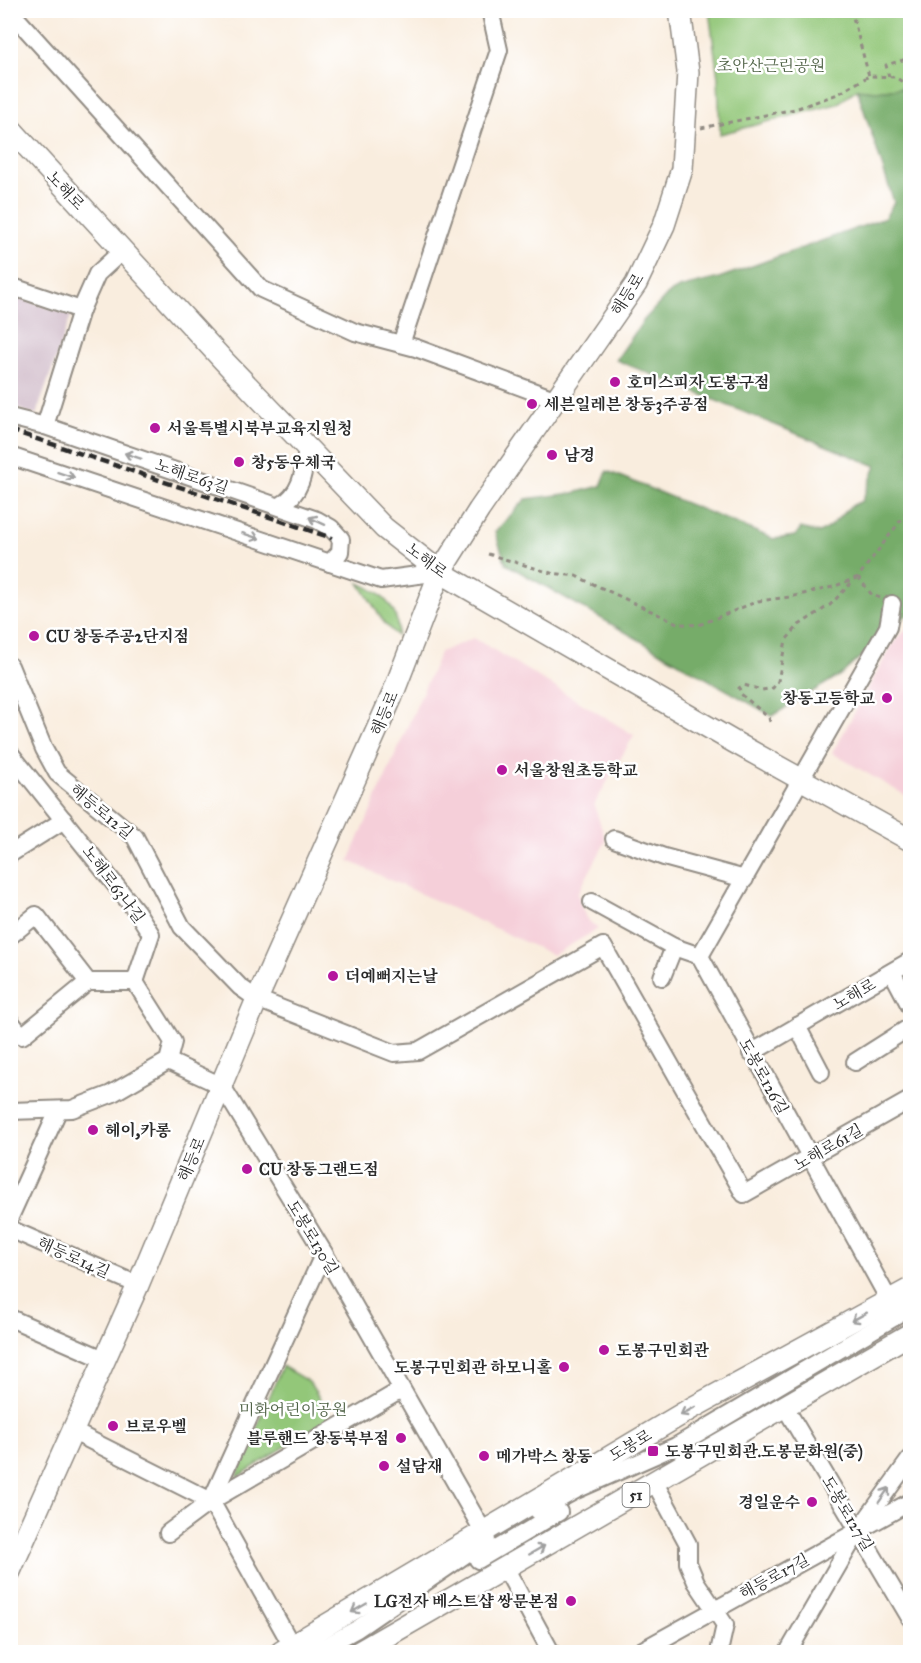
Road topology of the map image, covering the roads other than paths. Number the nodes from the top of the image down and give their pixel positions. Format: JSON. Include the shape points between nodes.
{"nodes":[{"id":1,"x":490,"y":10,"type":"edge"},
{"id":2,"x":680,"y":10,"type":"edge"},
{"id":3,"x":10,"y":11,"type":"edge"},
{"id":4,"x":10,"y":128,"type":"edge"},
{"id":5,"x":122,"y":251,"type":"junction"},
{"id":6,"x":10,"y":286,"type":"edge"},
{"id":7,"x":81,"y":310,"type":"junction"},
{"id":8,"x":401,"y":344,"type":"junction"},
{"id":9,"x":554,"y":399,"type":"junction"},
{"id":10,"x":10,"y":417,"type":"edge"},
{"id":11,"x":45,"y":426,"type":"junction"},
{"id":12,"x":307,"y":447,"type":"junction"},
{"id":13,"x":10,"y":456,"type":"edge"},
{"id":14,"x":280,"y":506,"type":"junction"},
{"id":15,"x":330,"y":563,"type":"junction"},
{"id":16,"x":440,"y":572,"type":"junction"},
{"id":17,"x":892,"y":604,"type":"road end"},
{"id":18,"x":12,"y":671,"type":"edge"},
{"id":19,"x":10,"y":753,"type":"edge"},
{"id":20,"x":801,"y":780,"type":"junction"},
{"id":21,"x":64,"y":820,"type":"junction"},
{"id":22,"x":614,"y":839,"type":"dead end"},
{"id":23,"x":910,"y":840,"type":"edge"},
{"id":24,"x":10,"y":854,"type":"edge"},
{"id":25,"x":744,"y":879,"type":"junction"},
{"id":26,"x":592,"y":902,"type":"dead end"},
{"id":27,"x":10,"y":936,"type":"edge"},
{"id":28,"x":674,"y":947,"type":"junction"},
{"id":29,"x":700,"y":956,"type":"junction"},
{"id":30,"x":910,"y":961,"type":"edge"},
{"id":31,"x":892,"y":972,"type":"junction"},
{"id":32,"x":662,"y":977,"type":"dead end"},
{"id":33,"x":88,"y":982,"type":"junction"},
{"id":34,"x":135,"y":982,"type":"junction"},
{"id":35,"x":257,"y":999,"type":"junction"},
{"id":36,"x":910,"y":1006,"type":"edge"},
{"id":37,"x":10,"y":1021,"type":"edge"},
{"id":38,"x":797,"y":1026,"type":"junction"},
{"id":39,"x":910,"y":1027,"type":"edge"},
{"id":40,"x":751,"y":1053,"type":"junction"},
{"id":41,"x":168,"y":1061,"type":"junction"},
{"id":42,"x":855,"y":1062,"type":"dead end"},
{"id":43,"x":821,"y":1072,"type":"dead end"},
{"id":44,"x":222,"y":1086,"type":"junction"},
{"id":45,"x":910,"y":1100,"type":"edge"},
{"id":46,"x":10,"y":1111,"type":"edge"},
{"id":47,"x":58,"y":1111,"type":"junction"},
{"id":48,"x":811,"y":1157,"type":"junction"},
{"id":49,"x":744,"y":1194,"type":"joint"},
{"id":50,"x":10,"y":1217,"type":"edge"},
{"id":51,"x":10,"y":1229,"type":"edge"},
{"id":52,"x":324,"y":1253,"type":"junction"},
{"id":53,"x":138,"y":1285,"type":"junction"},
{"id":54,"x":910,"y":1289,"type":"edge"},
{"id":55,"x":889,"y":1300,"type":"junction"},
{"id":56,"x":910,"y":1308,"type":"edge"},
{"id":57,"x":910,"y":1315,"type":"edge"},
{"id":58,"x":10,"y":1318,"type":"edge"},
{"id":59,"x":910,"y":1334,"type":"edge"},
{"id":60,"x":105,"y":1360,"type":"junction"},
{"id":61,"x":401,"y":1390,"type":"junction"},
{"id":62,"x":785,"y":1407,"type":"junction"},
{"id":63,"x":74,"y":1432,"type":"junction"},
{"id":64,"x":910,"y":1459,"type":"edge"},
{"id":65,"x":655,"y":1483,"type":"junction"},
{"id":66,"x":212,"y":1501,"type":"junction"},
{"id":67,"x":910,"y":1502,"type":"edge"},
{"id":68,"x":483,"y":1531,"type":"junction"},
{"id":69,"x":858,"y":1531,"type":"junction"},
{"id":70,"x":168,"y":1533,"type":"dead end"},
{"id":71,"x":506,"y":1569,"type":"junction"},
{"id":72,"x":10,"y":1571,"type":"edge"},
{"id":73,"x":715,"y":1609,"type":"junction"},
{"id":74,"x":910,"y":1618,"type":"edge"},
{"id":75,"x":287,"y":1649,"type":"edge"},
{"id":76,"x":315,"y":1653,"type":"edge"},
{"id":77,"x":329,"y":1653,"type":"edge"},
{"id":78,"x":359,"y":1653,"type":"edge"},
{"id":79,"x":552,"y":1653,"type":"edge"},
{"id":80,"x":639,"y":1653,"type":"edge"},
{"id":81,"x":719,"y":1653,"type":"edge"},
{"id":82,"x":788,"y":1653,"type":"edge"}],
"edges":[{"from":1,"to":8,"type":"street","via":[[499,50]]},
{"from":2,"to":9,"type":"main road","name":"해등로","via":[[688,72],[682,169],[664,225],[636,284]]},
{"from":3,"to":8,"type":"street","via":[[261,289],[355,332]]},
{"from":4,"to":5,"type":"main road","name":"노해로"},
{"from":5,"to":7,"type":"street","via":[[97,274]]},
{"from":5,"to":12,"type":"main road","name":"노해로"},
{"from":6,"to":7,"type":"street"},
{"from":7,"to":11,"type":"street"},
{"from":8,"to":9,"type":"street"},
{"from":9,"to":16,"type":"main road","name":"해등로"},
{"from":10,"to":11,"type":"street","name":"노해로63길"},
{"from":14,"to":11,"type":"street","name":"노해로63길","one_way":true},
{"from":12,"to":14,"type":"street","via":[[301,482]]},
{"from":12,"to":16,"type":"main road","name":"노해로","via":[[384,528]]},
{"from":13,"to":15,"type":"street","one_way":true},
{"from":15,"to":14,"type":"street","name":"노해로63길","one_way":true,"via":[[340,552],[338,535],[317,520]]},
{"from":15,"to":16,"type":"street","via":[[381,580]]},
{"from":16,"to":20,"type":"main road","name":"노해로"},
{"from":16,"to":35,"type":"main road","name":"해등로","via":[[392,696]]},
{"from":17,"to":20,"type":"street","via":[[888,627]]},
{"from":18,"to":35,"type":"street","name":"해등로12길","via":[[57,773],[135,837],[182,927],[240,987]]},
{"from":19,"to":21,"type":"street","name":"노해로63나길"},
{"from":20,"to":23,"type":"main road","name":"노해로"},
{"from":20,"to":25,"type":"street"},
{"from":21,"to":24,"type":"street"},
{"from":21,"to":34,"type":"street","name":"노해로63나길","via":[[138,912],[151,934]]},
{"from":22,"to":25,"type":"street"},
{"from":25,"to":29,"type":"street"},
{"from":26,"to":28,"type":"street"},
{"from":27,"to":33,"type":"street","via":[[36,915]]},
{"from":28,"to":29,"type":"street"},
{"from":28,"to":32,"type":"street"},
{"from":29,"to":40,"type":"street","name":"도봉로126길"},
{"from":30,"to":31,"type":"street","name":"노해로"},
{"from":31,"to":36,"type":"street"},
{"from":31,"to":38,"type":"street","name":"노해로"},
{"from":33,"to":34,"type":"street"},
{"from":33,"to":37,"type":"street","via":[[22,1035]]},
{"from":34,"to":41,"type":"street","via":[[173,1042]]},
{"from":35,"to":44,"type":"main road","name":"해등로"},
{"from":35,"to":49,"type":"street","name":"해등로12길","via":[[394,1053],[418,1051],[603,946]]},
{"from":38,"to":40,"type":"street","name":"노해로"},
{"from":38,"to":43,"type":"street"},
{"from":39,"to":42,"type":"street"},
{"from":40,"to":48,"type":"street","name":"도봉로126길"},
{"from":41,"to":44,"type":"street"},
{"from":41,"to":47,"type":"street","via":[[111,1094]]},
{"from":44,"to":52,"type":"street","name":"도봉로130길"},
{"from":44,"to":53,"type":"main road","name":"해등로"},
{"from":45,"to":48,"type":"street","name":"노해로61길"},
{"from":46,"to":47,"type":"street"},
{"from":47,"to":50,"type":"street"},
{"from":48,"to":49,"type":"street","name":"노해로61길"},
{"from":48,"to":55,"type":"street","name":"도봉로126길"},
{"from":51,"to":53,"type":"street","name":"해등로14길"},
{"from":52,"to":61,"type":"street","name":"도봉로130길"},
{"from":52,"to":66,"type":"street"},
{"from":53,"to":60,"type":"main road","name":"해등로"},
{"from":54,"to":55,"type":"main road","name":"도봉로"},
{"from":55,"to":68,"type":"main road","name":"도봉로","one_way":true,"via":[[692,1408]]},
{"from":56,"to":76,"type":"street","via":[[676,1446],[576,1490],[486,1541],[365,1624]]},
{"from":57,"to":77,"type":"street","via":[[795,1389],[692,1448],[604,1487],[501,1544]]},
{"from":58,"to":60,"type":"street"},
{"from":59,"to":62,"type":"main road","number":"51"},
{"from":60,"to":63,"type":"main road","name":"해등로"},
{"from":61,"to":66,"type":"street"},
{"from":61,"to":68,"type":"street","name":"도봉로130길"},
{"from":62,"to":65,"type":"main road","number":"51"},
{"from":62,"to":69,"type":"street","name":"도봉로127길"},
{"from":63,"to":66,"type":"street"},
{"from":63,"to":72,"type":"main road","name":"해등로"},
{"from":69,"to":64,"type":"street","one_way":true},
{"from":71,"to":65,"type":"main road","number":"51","one_way":true},
{"from":65,"to":73,"type":"street","via":[[688,1544],[688,1563],[696,1582]]},
{"from":66,"to":70,"type":"street"},
{"from":66,"to":75,"type":"street","name":"도봉로"},
{"from":67,"to":69,"type":"street","name":"해등로17길"},
{"from":68,"to":75,"type":"main road","name":"도봉로","one_way":true},
{"from":69,"to":73,"type":"street","name":"해등로17길"},
{"from":69,"to":74,"type":"street","name":"도봉로127길"},
{"from":69,"to":82,"type":"street"},
{"from":71,"to":78,"type":"main road","number":"51"},
{"from":71,"to":79,"type":"street"},
{"from":73,"to":80,"type":"street","name":"해등로17길"},
{"from":73,"to":81,"type":"street","via":[[725,1625]]}]}
